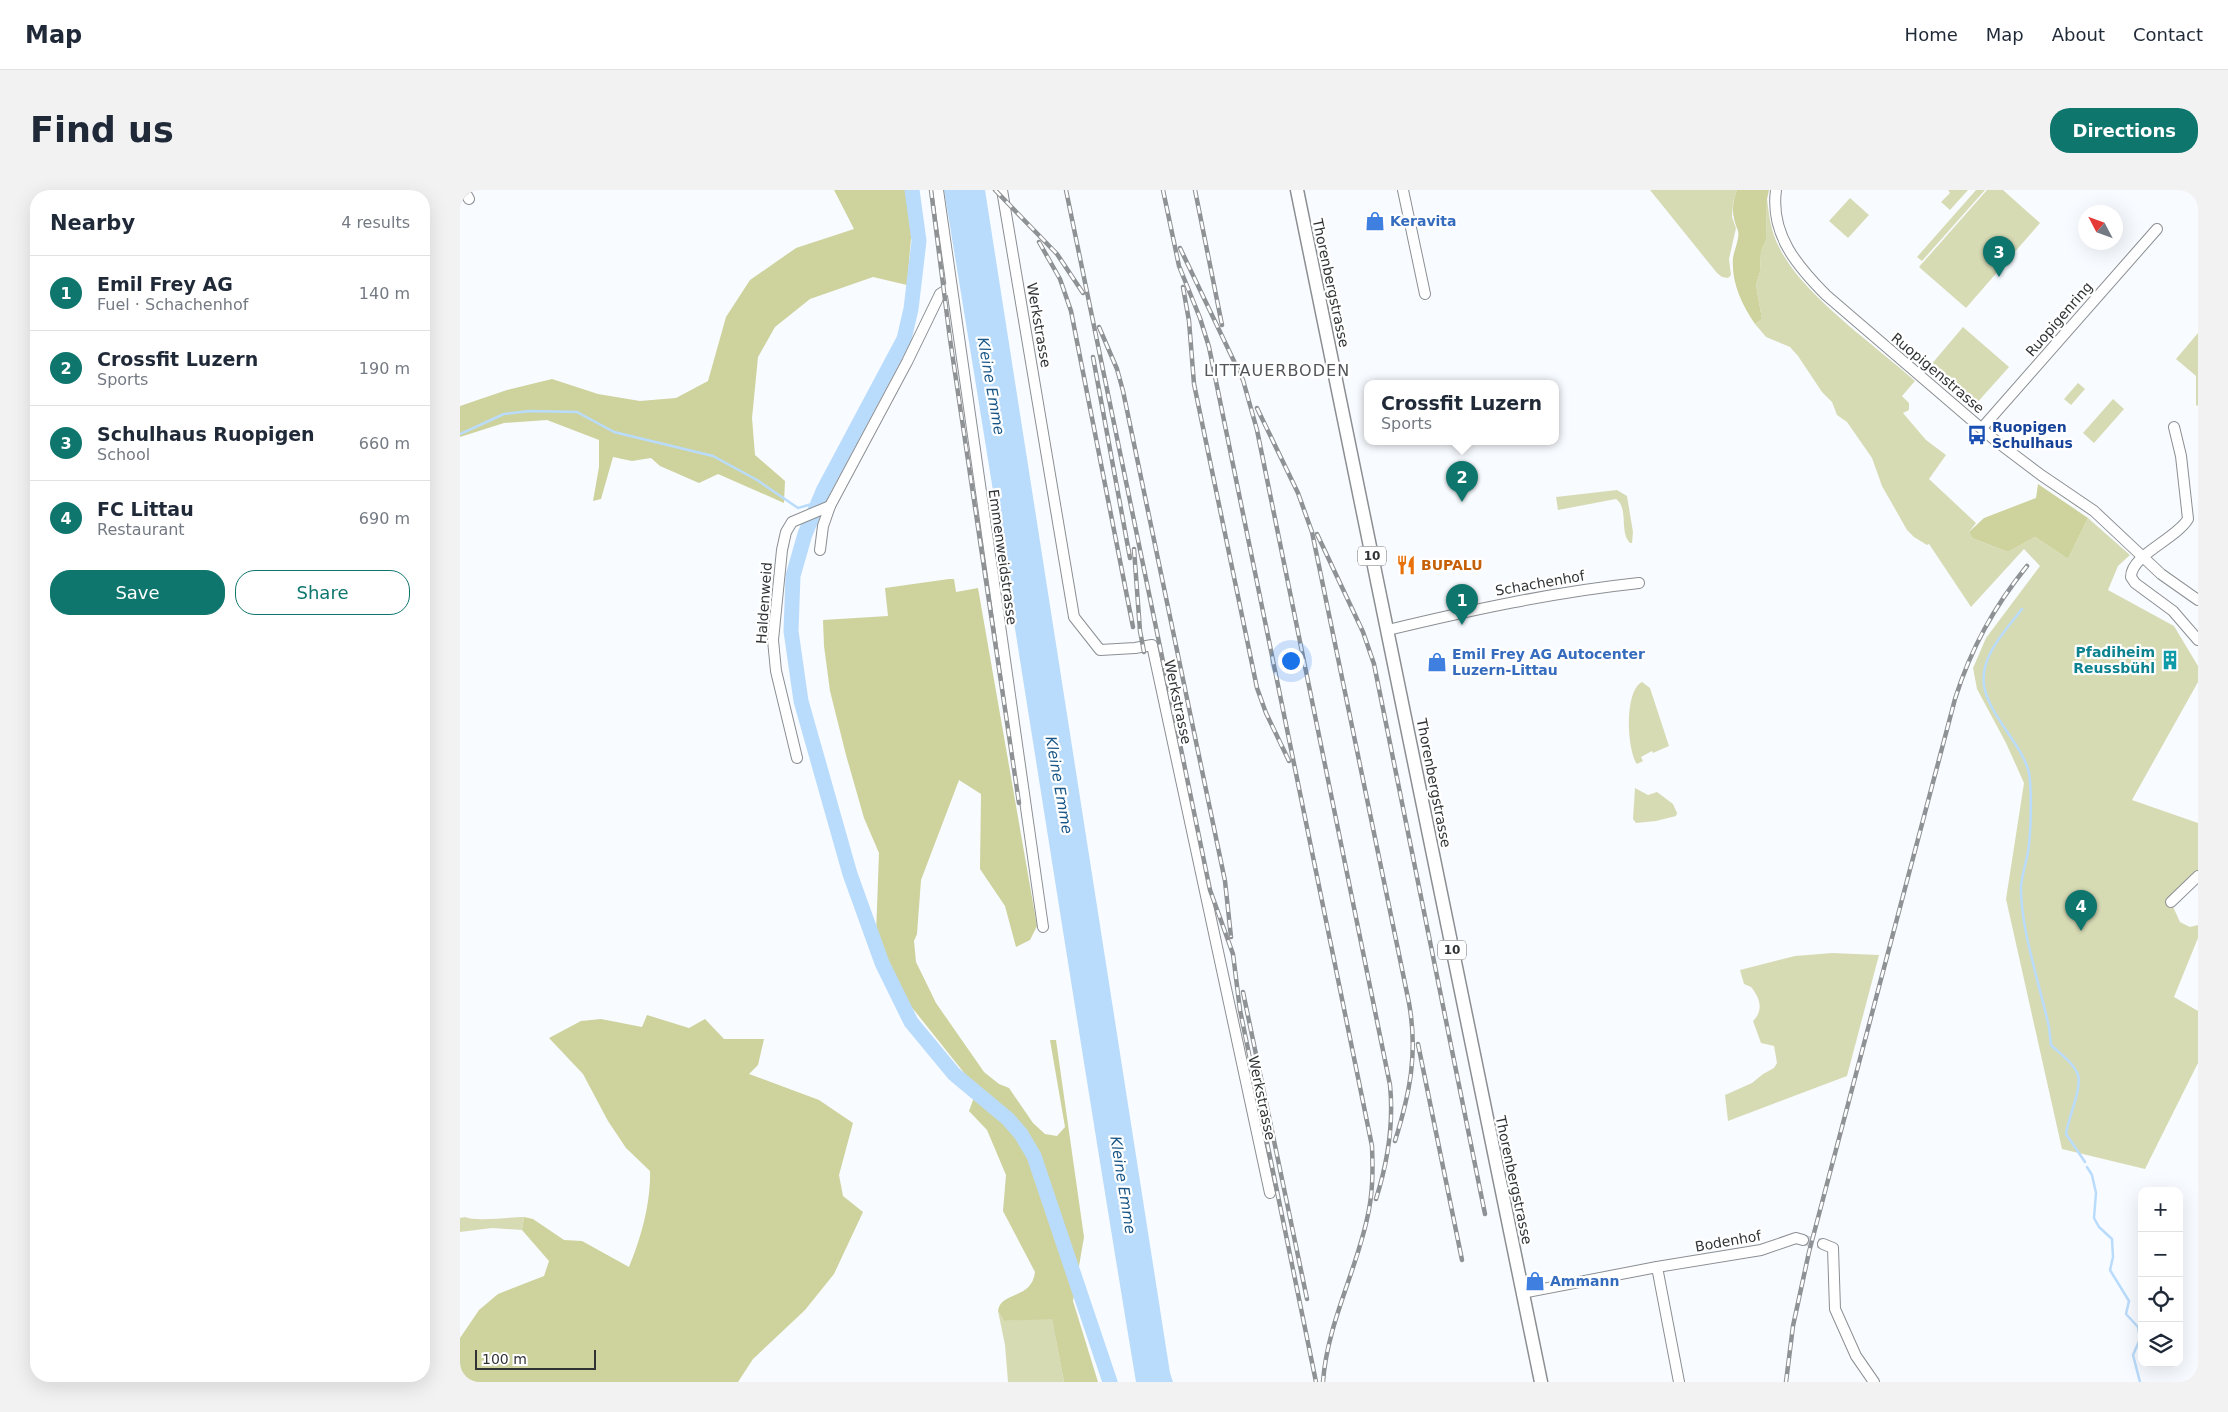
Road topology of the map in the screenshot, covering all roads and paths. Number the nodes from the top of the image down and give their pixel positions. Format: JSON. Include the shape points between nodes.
{"nodes":[{"id":1,"x":938,"y":190,"type":"edge"},
{"id":2,"x":1002,"y":190,"type":"edge"},
{"id":3,"x":1297,"y":190,"type":"edge"},
{"id":4,"x":1403,"y":190,"type":"edge"},
{"id":5,"x":1776,"y":190,"type":"edge"},
{"id":6,"x":2157,"y":229,"type":"dead end"},
{"id":7,"x":951,"y":287,"type":"junction"},
{"id":8,"x":1425,"y":294,"type":"dead end"},
{"id":9,"x":2174,"y":427,"type":"dead end"},
{"id":10,"x":1982,"y":428,"type":"junction"},
{"id":11,"x":827,"y":507,"type":"junction"},
{"id":12,"x":820,"y":550,"type":"dead end"},
{"id":13,"x":2143,"y":558,"type":"junction"},
{"id":14,"x":1640,"y":582,"type":"dead end"},
{"id":15,"x":2198,"y":600,"type":"edge"},
{"id":16,"x":1388,"y":630,"type":"junction"},
{"id":17,"x":2198,"y":640,"type":"edge"},
{"id":18,"x":798,"y":758,"type":"dead end"},
{"id":19,"x":2198,"y":876,"type":"edge"},
{"id":20,"x":2171,"y":902,"type":"dead end"},
{"id":21,"x":1043,"y":927,"type":"dead end"},
{"id":22,"x":1270,"y":1193,"type":"dead end"},
{"id":23,"x":1803,"y":1240,"type":"tunnel mouth"},
{"id":24,"x":1823,"y":1244,"type":"dead end"},
{"id":25,"x":1657,"y":1267,"type":"junction"},
{"id":26,"x":1522,"y":1293,"type":"junction"},
{"id":27,"x":1541,"y":1382,"type":"edge"},
{"id":28,"x":1679,"y":1382,"type":"edge"},
{"id":29,"x":1874,"y":1382,"type":"edge"}],
"edges":[{"from":1,"to":7,"type":"street","name":"Emmenweidstrasse"},
{"from":2,"to":22,"type":"street","name":"Werkstrasse","via":[[1074,618],[1100,650],[1152,644]]},
{"from":3,"to":16,"type":"main road","name":"Thorenbergstrasse","number":"10"},
{"from":4,"to":8,"type":"street"},
{"from":5,"to":10,"type":"street","name":"Ruopigenstrasse","via":[[1781,237],[1802,271],[1833,302]]},
{"from":6,"to":10,"type":"street","name":"Ruopigenring"},
{"from":7,"to":11,"type":"street","via":[[940,294],[907,362]]},
{"from":7,"to":21,"type":"street","name":"Emmenweidstrasse"},
{"from":9,"to":13,"type":"street","via":[[2181,456],[2188,519],[2178,531]]},
{"from":10,"to":13,"type":"street","name":"Ruopigenstrasse","via":[[2033,470],[2094,511]]},
{"from":11,"to":12,"type":"street"},
{"from":11,"to":18,"type":"street","name":"Haldenweid","via":[[792,522],[786,532],[773,640],[776,671]]},
{"from":13,"to":15,"type":"street","name":"Ruopigenstrasse"},
{"from":13,"to":17,"type":"street","via":[[2131,571],[2132,580],[2173,611]]},
{"from":14,"to":16,"type":"street","name":"Schachenhof","via":[[1489,606]]},
{"from":16,"to":26,"type":"main road","name":"Thorenbergstrasse","number":"10"},
{"from":19,"to":20,"type":"street"},
{"from":23,"to":25,"type":"street","name":"Bodenhof","via":[[1796,1238],[1761,1250]]},
{"from":24,"to":29,"type":"street","via":[[1833,1248],[1836,1309],[1856,1356]]},
{"from":25,"to":26,"type":"street","name":"Bodenhof"},
{"from":25,"to":28,"type":"street"},
{"from":26,"to":27,"type":"main road","name":"Thorenbergstrasse","number":"10"}]}
